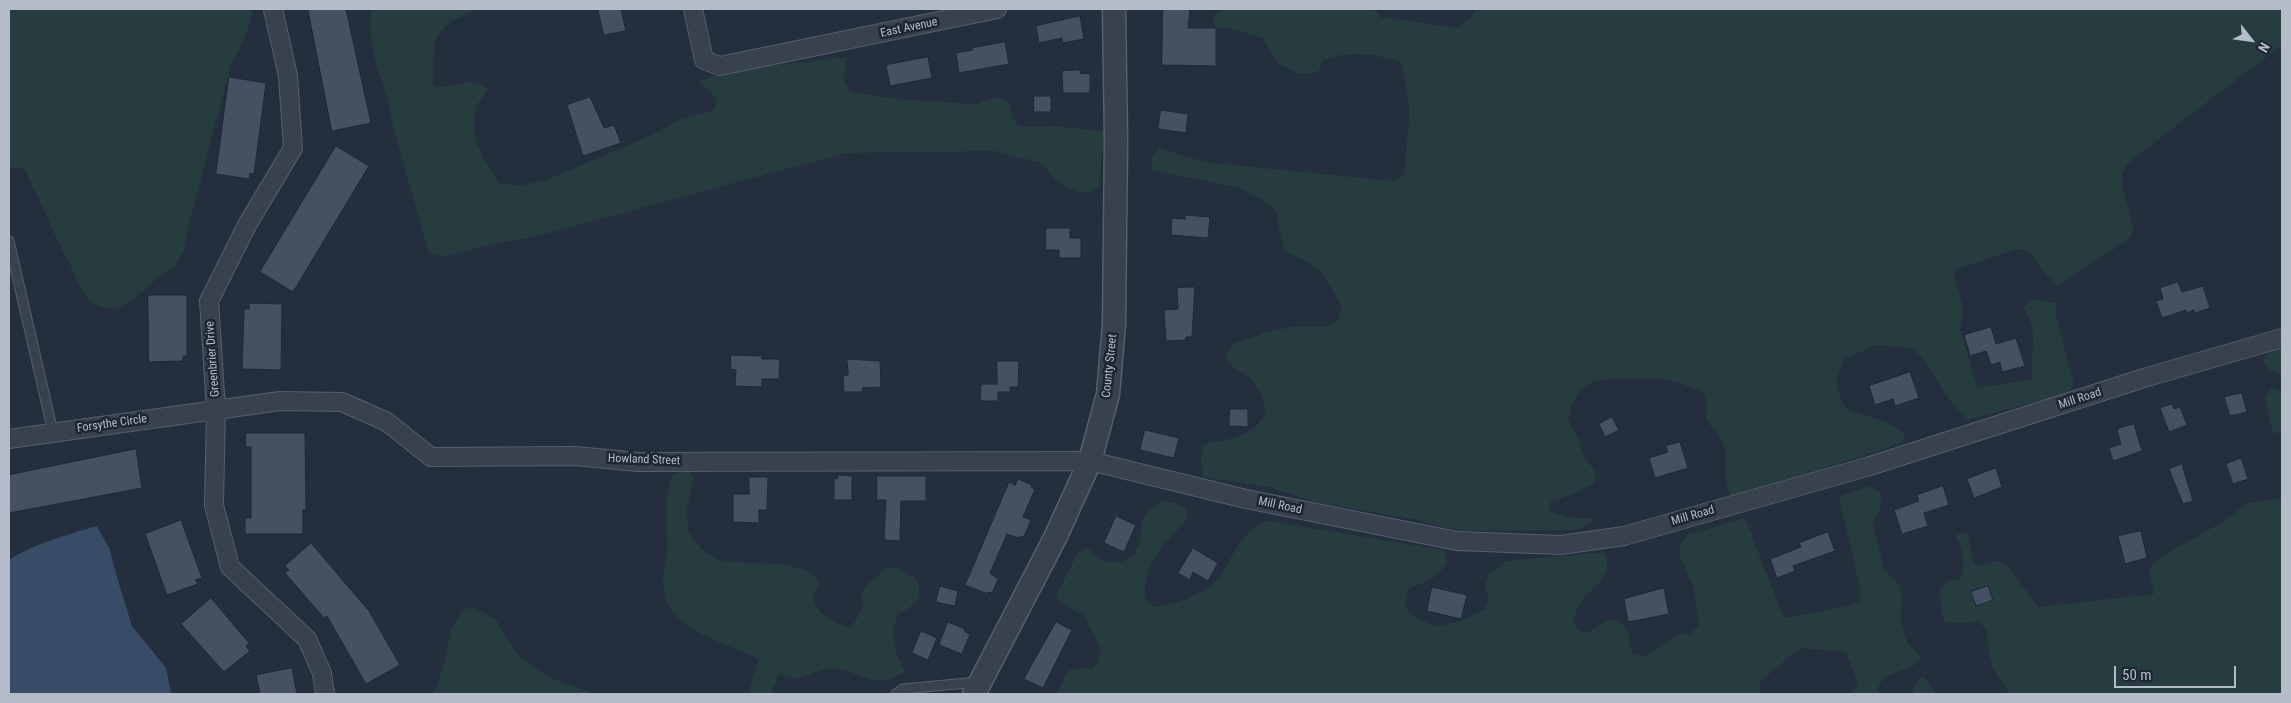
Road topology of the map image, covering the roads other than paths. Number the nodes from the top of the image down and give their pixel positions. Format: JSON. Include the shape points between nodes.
{"nodes":[{"id":1,"x":272,"y":9,"type":"edge"},
{"id":2,"x":693,"y":9,"type":"edge"},
{"id":3,"x":997,"y":9,"type":"edge"},
{"id":4,"x":1114,"y":9,"type":"edge"},
{"id":5,"x":9,"y":241,"type":"edge"},
{"id":6,"x":2282,"y":338,"type":"edge"},
{"id":7,"x":216,"y":409,"type":"junction"},
{"id":8,"x":53,"y":432,"type":"junction"},
{"id":9,"x":9,"y":439,"type":"edge"},
{"id":10,"x":1090,"y":461,"type":"junction"},
{"id":11,"x":977,"y":688,"type":"edge"},
{"id":12,"x":325,"y":694,"type":"edge"},
{"id":13,"x":896,"y":694,"type":"edge"}],
"edges":[{"from":1,"to":7,"type":"street","name":"Greenbrier Drive","via":[[288,76],[293,148],[247,225],[209,301]]},
{"from":2,"to":3,"type":"street","name":"East Avenue","via":[[704,60],[720,66]]},
{"from":4,"to":10,"type":"street","name":"County Street","via":[[1114,324],[1108,394]]},
{"from":5,"to":8,"type":"lane"},
{"from":6,"to":10,"type":"street","name":"Mill Road","via":[[2144,378],[1870,466],[1624,536],[1561,545],[1457,541],[1246,499]]},
{"from":7,"to":8,"type":"street","name":"Forsythe Circle"},
{"from":7,"to":10,"type":"street","name":"Howland Street","via":[[280,402],[342,402],[387,422],[431,457],[575,456],[638,462]]},
{"from":7,"to":12,"type":"street","name":"Greenbrier Drive","via":[[214,505],[230,567],[307,639],[322,673]]},
{"from":8,"to":9,"type":"street","name":"Forsythe Circle"},
{"from":10,"to":11,"type":"street","name":"County Street","via":[[1055,538]]},
{"from":11,"to":13,"type":"lane","via":[[903,689]]}]}
